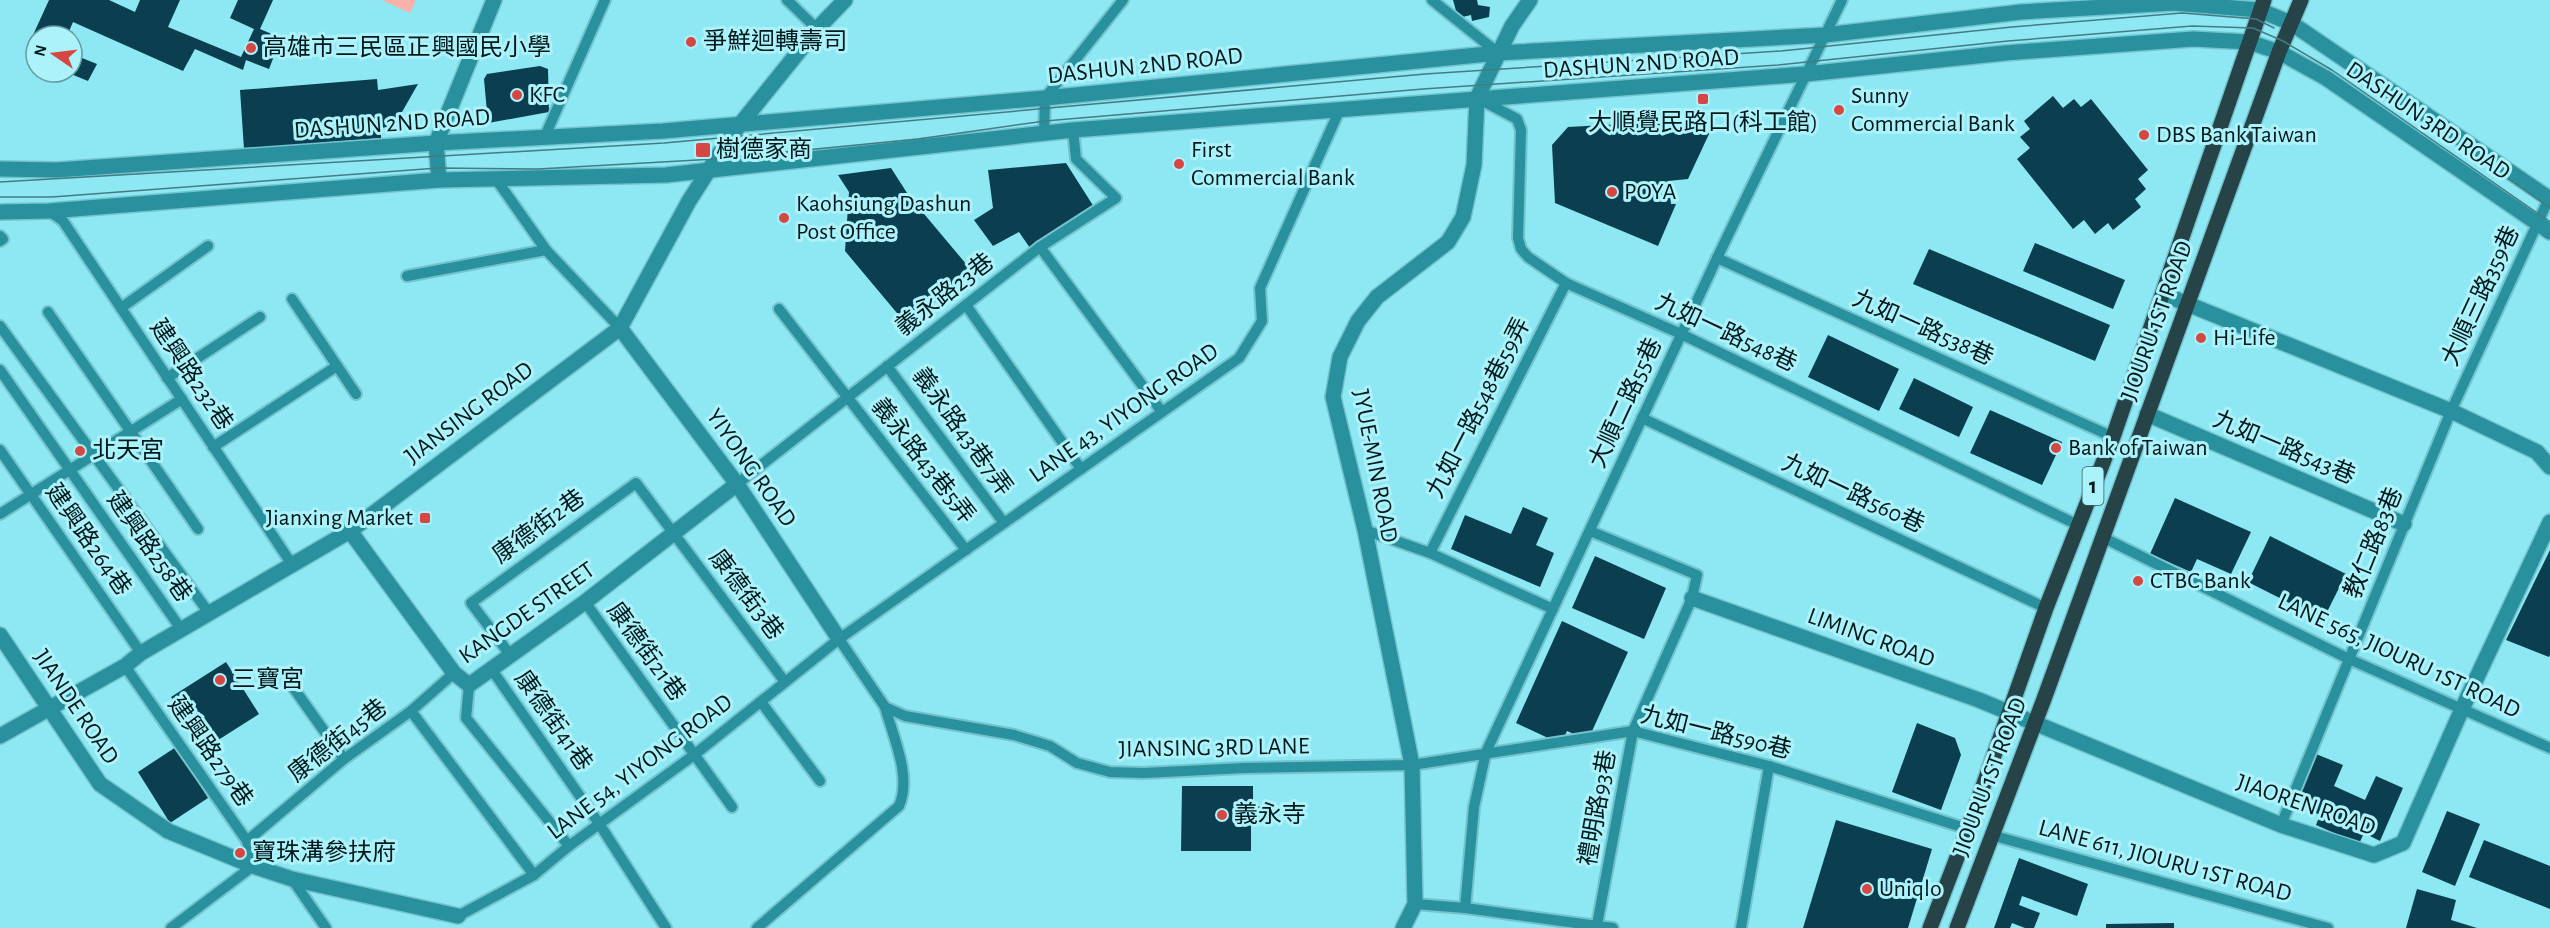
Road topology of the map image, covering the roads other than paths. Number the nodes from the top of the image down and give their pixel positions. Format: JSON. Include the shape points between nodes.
{"nodes":[{"id":1,"x":494,"y":0,"type":"edge"},
{"id":2,"x":605,"y":0,"type":"edge"},
{"id":3,"x":787,"y":0,"type":"edge"},
{"id":4,"x":845,"y":0,"type":"edge"},
{"id":5,"x":1123,"y":0,"type":"edge"},
{"id":6,"x":1432,"y":0,"type":"edge"},
{"id":7,"x":1530,"y":0,"type":"edge"},
{"id":8,"x":1842,"y":0,"type":"edge"},
{"id":9,"x":2301,"y":0,"type":"edge"},
{"id":10,"x":2224,"y":3,"type":"edge"},
{"id":11,"x":2261,"y":5,"type":"edge"},
{"id":12,"x":2291,"y":23,"type":"junction"},
{"id":13,"x":817,"y":29,"type":"junction"},
{"id":14,"x":1825,"y":35,"type":"junction"},
{"id":15,"x":2249,"y":42,"type":"junction"},
{"id":16,"x":2279,"y":52,"type":"junction"},
{"id":17,"x":1498,"y":53,"type":"junction"},
{"id":18,"x":1806,"y":74,"type":"junction"},
{"id":19,"x":1045,"y":98,"type":"junction"},
{"id":20,"x":1477,"y":98,"type":"junction"},
{"id":21,"x":1340,"y":109,"type":"junction"},
{"id":22,"x":741,"y":124,"type":"junction"},
{"id":23,"x":1073,"y":130,"type":"junction"},
{"id":24,"x":1044,"y":134,"type":"junction"},
{"id":25,"x":545,"y":136,"type":"junction"},
{"id":26,"x":436,"y":143,"type":"junction"},
{"id":27,"x":0,"y":169,"type":"edge"},
{"id":28,"x":707,"y":171,"type":"junction"},
{"id":29,"x":496,"y":179,"type":"junction"},
{"id":30,"x":439,"y":180,"type":"junction"},
{"id":31,"x":2550,"y":198,"type":"edge"},
{"id":32,"x":49,"y":211,"type":"junction"},
{"id":33,"x":0,"y":212,"type":"edge"},
{"id":34,"x":2544,"y":228,"type":"edge"},
{"id":35,"x":0,"y":236,"type":"edge"},
{"id":36,"x":0,"y":241,"type":"edge"},
{"id":37,"x":207,"y":246,"type":"dead end"},
{"id":38,"x":1040,"y":247,"type":"junction"},
{"id":39,"x":546,"y":250,"type":"junction"},
{"id":40,"x":1717,"y":258,"type":"junction"},
{"id":41,"x":407,"y":276,"type":"dead end"},
{"id":42,"x":1566,"y":283,"type":"junction"},
{"id":43,"x":2163,"y":294,"type":"junction"},
{"id":44,"x":292,"y":299,"type":"dead end"},
{"id":45,"x":2188,"y":303,"type":"junction"},
{"id":46,"x":966,"y":305,"type":"junction"},
{"id":47,"x":121,"y":308,"type":"junction"},
{"id":48,"x":779,"y":309,"type":"dead end"},
{"id":49,"x":48,"y":312,"type":"dead end"},
{"id":50,"x":260,"y":317,"type":"dead end"},
{"id":51,"x":0,"y":326,"type":"edge"},
{"id":52,"x":620,"y":328,"type":"junction"},
{"id":53,"x":1681,"y":334,"type":"junction"},
{"id":54,"x":337,"y":366,"type":"junction"},
{"id":55,"x":888,"y":366,"type":"junction"},
{"id":56,"x":0,"y":370,"type":"edge"},
{"id":57,"x":168,"y":378,"type":"junction"},
{"id":58,"x":356,"y":394,"type":"dead end"},
{"id":59,"x":848,"y":397,"type":"junction"},
{"id":60,"x":182,"y":399,"type":"junction"},
{"id":61,"x":2451,"y":411,"type":"junction"},
{"id":62,"x":1162,"y":412,"type":"junction"},
{"id":63,"x":2147,"y":414,"type":"junction"},
{"id":64,"x":1642,"y":418,"type":"junction"},
{"id":65,"x":131,"y":432,"type":"junction"},
{"id":66,"x":2113,"y":437,"type":"junction"},
{"id":67,"x":213,"y":447,"type":"junction"},
{"id":68,"x":0,"y":450,"type":"edge"},
{"id":69,"x":94,"y":455,"type":"junction"},
{"id":70,"x":2550,"y":467,"type":"edge"},
{"id":71,"x":1081,"y":469,"type":"junction"},
{"id":72,"x":71,"y":471,"type":"junction"},
{"id":73,"x":737,"y":484,"type":"junction"},
{"id":74,"x":31,"y":495,"type":"junction"},
{"id":75,"x":0,"y":514,"type":"edge"},
{"id":76,"x":2550,"y":522,"type":"edge"},
{"id":77,"x":1004,"y":524,"type":"junction"},
{"id":78,"x":2404,"y":524,"type":"junction"},
{"id":79,"x":2078,"y":525,"type":"junction"},
{"id":80,"x":198,"y":529,"type":"dead end"},
{"id":81,"x":1365,"y":530,"type":"junction"},
{"id":82,"x":350,"y":531,"type":"junction"},
{"id":83,"x":1590,"y":531,"type":"junction"},
{"id":84,"x":673,"y":533,"type":"junction"},
{"id":85,"x":2102,"y":537,"type":"junction"},
{"id":86,"x":966,"y":550,"type":"junction"},
{"id":87,"x":1430,"y":553,"type":"junction"},
{"id":88,"x":293,"y":566,"type":"junction"},
{"id":89,"x":1692,"y":598,"type":"junction"},
{"id":90,"x":585,"y":602,"type":"junction"},
{"id":91,"x":2046,"y":608,"type":"junction"},
{"id":92,"x":1553,"y":609,"type":"junction"},
{"id":93,"x":209,"y":613,"type":"junction"},
{"id":94,"x":181,"y":629,"type":"junction"},
{"id":95,"x":0,"y":635,"type":"edge"},
{"id":96,"x":839,"y":639,"type":"junction"},
{"id":97,"x":141,"y":653,"type":"junction"},
{"id":98,"x":511,"y":656,"type":"junction"},
{"id":99,"x":2349,"y":659,"type":"junction"},
{"id":100,"x":125,"y":666,"type":"junction"},
{"id":101,"x":492,"y":670,"type":"junction"},
{"id":102,"x":454,"y":673,"type":"junction"},
{"id":103,"x":290,"y":682,"type":"dead end"},
{"id":104,"x":785,"y":682,"type":"junction"},
{"id":105,"x":468,"y":686,"type":"junction"},
{"id":106,"x":761,"y":702,"type":"junction"},
{"id":107,"x":885,"y":707,"type":"junction"},
{"id":108,"x":2462,"y":709,"type":"junction"},
{"id":109,"x":50,"y":710,"type":"junction"},
{"id":110,"x":411,"y":711,"type":"junction"},
{"id":111,"x":2010,"y":713,"type":"junction"},
{"id":112,"x":2035,"y":723,"type":"junction"},
{"id":113,"x":1633,"y":731,"type":"junction"},
{"id":114,"x":0,"y":736,"type":"edge"},
{"id":115,"x":2550,"y":748,"type":"edge"},
{"id":116,"x":1486,"y":752,"type":"junction"},
{"id":117,"x":694,"y":754,"type":"junction"},
{"id":118,"x":344,"y":759,"type":"junction"},
{"id":119,"x":1412,"y":765,"type":"junction"},
{"id":120,"x":1769,"y":766,"type":"junction"},
{"id":121,"x":820,"y":781,"type":"dead end"},
{"id":122,"x":732,"y":807,"type":"dead end"},
{"id":123,"x":600,"y":825,"type":"junction"},
{"id":124,"x":2281,"y":825,"type":"junction"},
{"id":125,"x":1968,"y":829,"type":"junction"},
{"id":126,"x":1991,"y":835,"type":"junction"},
{"id":127,"x":247,"y":841,"type":"junction"},
{"id":128,"x":569,"y":846,"type":"junction"},
{"id":129,"x":253,"y":867,"type":"junction"},
{"id":130,"x":534,"y":875,"type":"junction"},
{"id":131,"x":292,"y":879,"type":"junction"},
{"id":132,"x":1415,"y":904,"type":"junction"},
{"id":133,"x":1465,"y":908,"type":"junction"},
{"id":134,"x":458,"y":916,"type":"joint"},
{"id":135,"x":1597,"y":925,"type":"junction"},
{"id":136,"x":171,"y":928,"type":"edge"},
{"id":137,"x":326,"y":928,"type":"edge"},
{"id":138,"x":666,"y":928,"type":"edge"},
{"id":139,"x":757,"y":928,"type":"edge"},
{"id":140,"x":1403,"y":928,"type":"edge"},
{"id":141,"x":1613,"y":928,"type":"edge"},
{"id":142,"x":1741,"y":928,"type":"edge"},
{"id":143,"x":1930,"y":928,"type":"edge"},
{"id":144,"x":1957,"y":928,"type":"edge"},
{"id":145,"x":2328,"y":928,"type":"edge"}],
"edges":[{"from":1,"to":26,"type":"street"},
{"from":2,"to":25,"type":"lane"},
{"from":3,"to":13,"type":"lane"},
{"from":4,"to":13,"type":"street","name":"JIANSING ROAD"},
{"from":5,"to":19,"type":"lane"},
{"from":6,"to":17,"type":"lane"},
{"from":7,"to":17,"type":"street","name":"JYUE-MIN ROAD"},
{"from":8,"to":14,"type":"lane","name":"大順二路55巷"},
{"from":9,"to":12,"type":"main road","name":"JIOURU 1ST ROAD","number":"1"},
{"from":10,"to":11,"type":"street","name":"DASHUN 2ND ROAD"},
{"from":10,"to":14,"type":"street","name":"DASHUN 2ND ROAD","via":[[2020,12]]},
{"from":11,"to":12,"type":"street","name":"DASHUN 2ND ROAD"},
{"from":11,"to":15,"type":"main road","name":"JIOURU 1ST ROAD","number":"1"},
{"from":12,"to":16,"type":"main road","name":"JIOURU 1ST ROAD","number":"1"},
{"from":12,"to":31,"type":"street","name":"DASHUN 3RD ROAD"},
{"from":13,"to":22,"type":"street","name":"JIANSING ROAD"},
{"from":14,"to":17,"type":"street","name":"DASHUN 2ND ROAD"},
{"from":14,"to":18,"type":"lane","name":"大順二路55巷"},
{"from":15,"to":16,"type":"street","name":"DASHUN 2ND ROAD"},
{"from":15,"to":18,"type":"street","name":"DASHUN 2ND ROAD","via":[[2193,39]]},
{"from":15,"to":43,"type":"main road","name":"JIOURU 1ST ROAD","number":"1"},
{"from":16,"to":34,"type":"street","name":"DASHUN 3RD ROAD","via":[[2326,78]]},
{"from":16,"to":45,"type":"main road","name":"JIOURU 1ST ROAD","number":"1"},
{"from":17,"to":19,"type":"street","name":"DASHUN 2ND ROAD"},
{"from":17,"to":20,"type":"street","name":"JYUE-MIN ROAD"},
{"from":18,"to":20,"type":"street","name":"DASHUN 2ND ROAD"},
{"from":18,"to":40,"type":"lane","name":"大順二路55巷"},
{"from":19,"to":22,"type":"street","name":"DASHUN 2ND ROAD"},
{"from":19,"to":24,"type":"lane"},
{"from":20,"to":21,"type":"street","name":"DASHUN 2ND ROAD"},
{"from":20,"to":42,"type":"lane","name":"九如一路548巷","via":[[1517,118],[1521,130],[1521,249]]},
{"from":20,"to":81,"type":"street","name":"JYUE-MIN ROAD","via":[[1474,165],[1463,217],[1448,242],[1377,297],[1358,321],[1340,357],[1333,397]]},
{"from":21,"to":23,"type":"street","name":"DASHUN 2ND ROAD"},
{"from":21,"to":62,"type":"lane","name":"LANE 43, YIYONG ROAD","via":[[1260,288],[1262,321],[1239,358]]},
{"from":22,"to":25,"type":"street","name":"DASHUN 2ND ROAD"},
{"from":22,"to":28,"type":"street","name":"JIANSING ROAD"},
{"from":23,"to":24,"type":"street","name":"DASHUN 2ND ROAD"},
{"from":23,"to":38,"type":"lane","name":"義永路23巷","via":[[1076,159],[1116,198]]},
{"from":24,"to":28,"type":"street","name":"DASHUN 2ND ROAD"},
{"from":25,"to":26,"type":"street","name":"DASHUN 2ND ROAD"},
{"from":26,"to":27,"type":"street","name":"DASHUN 2ND ROAD","via":[[57,170]]},
{"from":26,"to":30,"type":"street"},
{"from":28,"to":29,"type":"street","name":"DASHUN 2ND ROAD"},
{"from":28,"to":52,"type":"street","name":"JIANSING ROAD"},
{"from":29,"to":30,"type":"street","name":"DASHUN 2ND ROAD"},
{"from":29,"to":39,"type":"lane"},
{"from":30,"to":32,"type":"street","name":"DASHUN 2ND ROAD"},
{"from":31,"to":34,"type":"lane","name":"大順三路359巷"},
{"from":32,"to":33,"type":"street","name":"DASHUN 2ND ROAD"},
{"from":32,"to":47,"type":"lane","name":"建興路232巷","via":[[63,221]]},
{"from":34,"to":61,"type":"lane","name":"大順三路359巷"},
{"from":35,"to":36,"type":"lane"},
{"from":37,"to":47,"type":"lane"},
{"from":38,"to":46,"type":"lane","name":"義永路23巷"},
{"from":38,"to":62,"type":"lane"},
{"from":39,"to":41,"type":"lane"},
{"from":39,"to":52,"type":"lane"},
{"from":40,"to":53,"type":"lane","name":"大順二路55巷"},
{"from":40,"to":66,"type":"lane","name":"九如一路538巷"},
{"from":42,"to":53,"type":"lane","name":"九如一路548巷"},
{"from":42,"to":87,"type":"lane","name":"九如一路548巷59弄"},
{"from":43,"to":45,"type":"street"},
{"from":43,"to":66,"type":"main road","name":"JIOURU 1ST ROAD","number":"1"},
{"from":44,"to":54,"type":"lane"},
{"from":45,"to":61,"type":"street"},
{"from":45,"to":63,"type":"main road","name":"JIOURU 1ST ROAD","number":"1"},
{"from":46,"to":55,"type":"lane","name":"義永路23巷"},
{"from":46,"to":71,"type":"lane"},
{"from":47,"to":57,"type":"lane","name":"建興路232巷"},
{"from":48,"to":59,"type":"lane","name":"義永路43巷5弄"},
{"from":49,"to":65,"type":"lane"},
{"from":50,"to":57,"type":"lane"},
{"from":51,"to":69,"type":"lane"},
{"from":52,"to":73,"type":"street","name":"YIYONG ROAD"},
{"from":52,"to":82,"type":"street","name":"JIANSING ROAD"},
{"from":53,"to":64,"type":"lane","name":"大順二路55巷"},
{"from":53,"to":79,"type":"lane","name":"九如一路548巷"},
{"from":54,"to":58,"type":"lane"},
{"from":54,"to":67,"type":"lane"},
{"from":55,"to":59,"type":"lane","name":"義永路23巷"},
{"from":55,"to":77,"type":"lane","name":"義永路43巷7弄"},
{"from":56,"to":72,"type":"lane","name":"建興路258巷"},
{"from":57,"to":60,"type":"lane","name":"建興路232巷"},
{"from":59,"to":73,"type":"lane","name":"義永路23巷"},
{"from":59,"to":86,"type":"lane","name":"義永路43巷5弄"},
{"from":60,"to":65,"type":"lane"},
{"from":60,"to":67,"type":"lane","name":"建興路232巷"},
{"from":61,"to":70,"type":"street","via":[[2537,452]]},
{"from":61,"to":78,"type":"lane","name":"教仁路83巷"},
{"from":62,"to":71,"type":"lane","name":"LANE 43, YIYONG ROAD"},
{"from":63,"to":78,"type":"street","name":"九如一路543巷"},
{"from":63,"to":85,"type":"main road","name":"JIOURU 1ST ROAD","number":"1"},
{"from":64,"to":83,"type":"lane","name":"大順二路55巷"},
{"from":64,"to":91,"type":"lane","name":"九如一路560巷"},
{"from":65,"to":69,"type":"lane"},
{"from":65,"to":80,"type":"lane"},
{"from":66,"to":79,"type":"main road","name":"JIOURU 1ST ROAD","number":"1"},
{"from":67,"to":88,"type":"lane","name":"建興路232巷"},
{"from":68,"to":74,"type":"lane","name":"建興路264巷"},
{"from":69,"to":72,"type":"lane"},
{"from":69,"to":93,"type":"lane"},
{"from":71,"to":77,"type":"lane","name":"LANE 43, YIYONG ROAD"},
{"from":72,"to":74,"type":"lane"},
{"from":72,"to":94,"type":"lane","name":"建興路258巷"},
{"from":73,"to":84,"type":"street","name":"KANGDE STREET"},
{"from":73,"to":96,"type":"street","name":"YIYONG ROAD"},
{"from":74,"to":75,"type":"lane"},
{"from":74,"to":97,"type":"lane","name":"建興路264巷"},
{"from":76,"to":108,"type":"street","name":"JIAOREN ROAD"},
{"from":77,"to":86,"type":"lane","name":"LANE 43, YIYONG ROAD"},
{"from":78,"to":99,"type":"lane","name":"教仁路83巷"},
{"from":79,"to":91,"type":"main road","name":"JIOURU 1ST ROAD","number":"1"},
{"from":81,"to":87,"type":"lane"},
{"from":81,"to":119,"type":"street","name":"JYUE-MIN ROAD"},
{"from":82,"to":88,"type":"street","name":"JIANSING ROAD"},
{"from":82,"to":102,"type":"street","name":"KANGDE STREET"},
{"from":83,"to":89,"type":"lane","name":"禮明路93巷","via":[[1697,575]]},
{"from":83,"to":92,"type":"lane","name":"大順二路55巷"},
{"from":84,"to":90,"type":"street","name":"KANGDE STREET"},
{"from":84,"to":98,"type":"lane","name":"康德街2巷","via":[[636,483],[471,603]]},
{"from":84,"to":104,"type":"lane","name":"康德街3巷"},
{"from":85,"to":99,"type":"lane","name":"LANE 565, JIOURU 1ST ROAD"},
{"from":85,"to":112,"type":"main road","name":"JIOURU 1ST ROAD","number":"1"},
{"from":86,"to":96,"type":"lane","name":"LANE 43, YIYONG ROAD"},
{"from":87,"to":92,"type":"lane"},
{"from":88,"to":93,"type":"street","name":"JIANSING ROAD"},
{"from":89,"to":111,"type":"street","name":"LIMING ROAD"},
{"from":89,"to":113,"type":"lane","name":"禮明路93巷"},
{"from":90,"to":98,"type":"street","name":"KANGDE STREET"},
{"from":90,"to":117,"type":"lane","name":"康德街21巷"},
{"from":91,"to":111,"type":"main road","name":"JIOURU 1ST ROAD","number":"1"},
{"from":92,"to":116,"type":"lane","name":"大順二路55巷"},
{"from":93,"to":94,"type":"street","name":"JIANSING ROAD"},
{"from":94,"to":97,"type":"street","name":"JIANSING ROAD"},
{"from":95,"to":109,"type":"street","name":"JIANDE ROAD"},
{"from":96,"to":104,"type":"lane","name":"LANE 54, YIYONG ROAD"},
{"from":96,"to":107,"type":"lane"},
{"from":97,"to":100,"type":"street","name":"JIANSING ROAD"},
{"from":98,"to":101,"type":"street","name":"KANGDE STREET"},
{"from":99,"to":108,"type":"lane","name":"LANE 565, JIOURU 1ST ROAD"},
{"from":99,"to":124,"type":"lane","name":"教仁路83巷"},
{"from":100,"to":109,"type":"street","name":"JIANSING ROAD"},
{"from":100,"to":127,"type":"lane","name":"建興路279巷"},
{"from":101,"to":105,"type":"street","name":"KANGDE STREET"},
{"from":101,"to":123,"type":"lane","name":"康德街41巷"},
{"from":102,"to":105,"type":"street","name":"KANGDE STREET"},
{"from":102,"to":110,"type":"lane","name":"康德街45巷"},
{"from":103,"to":118,"type":"lane"},
{"from":104,"to":106,"type":"lane","name":"LANE 54, YIYONG ROAD"},
{"from":105,"to":128,"type":"lane","via":[[466,718]]},
{"from":106,"to":117,"type":"lane","name":"LANE 54, YIYONG ROAD"},
{"from":106,"to":121,"type":"lane"},
{"from":107,"to":119,"type":"lane","name":"JIANSING 3RD LANE","via":[[905,716],[1014,735],[1050,746],[1077,763],[1110,772]]},
{"from":107,"to":139,"type":"lane","via":[[904,777],[898,806]]},
{"from":108,"to":115,"type":"lane","name":"LANE 565, JIOURU 1ST ROAD"},
{"from":108,"to":124,"type":"street","name":"JIAOREN ROAD","via":[[2403,843],[2374,855]]},
{"from":109,"to":114,"type":"street","name":"JIANSING ROAD"},
{"from":109,"to":129,"type":"street","name":"JIANDE ROAD","via":[[100,784],[168,831]]},
{"from":110,"to":118,"type":"lane","name":"康德街45巷"},
{"from":110,"to":130,"type":"lane"},
{"from":111,"to":112,"type":"street","name":"LIMING ROAD"},
{"from":111,"to":125,"type":"main road","name":"JIOURU 1ST ROAD","number":"1"},
{"from":112,"to":124,"type":"street","name":"JIAOREN ROAD"},
{"from":112,"to":126,"type":"main road","name":"JIOURU 1ST ROAD","number":"1"},
{"from":113,"to":116,"type":"lane","name":"九如一路590巷"},
{"from":113,"to":120,"type":"lane","name":"九如一路590巷"},
{"from":113,"to":135,"type":"lane","name":"禮明路93巷"},
{"from":116,"to":119,"type":"lane","name":"九如一路590巷"},
{"from":116,"to":133,"type":"lane","name":"大順二路55巷","via":[[1474,807]]},
{"from":117,"to":122,"type":"lane","name":"康德街21巷"},
{"from":117,"to":123,"type":"lane","name":"LANE 54, YIYONG ROAD"},
{"from":118,"to":127,"type":"lane","name":"康德街45巷"},
{"from":119,"to":132,"type":"street","name":"JYUE-MIN ROAD"},
{"from":120,"to":125,"type":"lane","name":"九如一路590巷"},
{"from":120,"to":142,"type":"lane"},
{"from":123,"to":128,"type":"lane","name":"LANE 54, YIYONG ROAD"},
{"from":123,"to":138,"type":"lane","name":"康德街41巷"},
{"from":125,"to":143,"type":"main road","name":"JIOURU 1ST ROAD","number":"1"},
{"from":126,"to":144,"type":"main road","name":"JIOURU 1ST ROAD","number":"1"},
{"from":126,"to":145,"type":"lane","name":"LANE 611, JIOURU 1ST ROAD"},
{"from":127,"to":129,"type":"lane","name":"建興路279巷"},
{"from":128,"to":130,"type":"lane","name":"LANE 54, YIYONG ROAD"},
{"from":129,"to":131,"type":"street","name":"JIANDE ROAD"},
{"from":129,"to":136,"type":"lane"},
{"from":130,"to":134,"type":"lane","name":"LANE 54, YIYONG ROAD"},
{"from":131,"to":134,"type":"street","name":"JIANDE ROAD"},
{"from":131,"to":137,"type":"lane"},
{"from":132,"to":133,"type":"lane"},
{"from":132,"to":140,"type":"street","name":"JYUE-MIN ROAD"},
{"from":133,"to":135,"type":"lane"},
{"from":135,"to":141,"type":"lane"}]}
